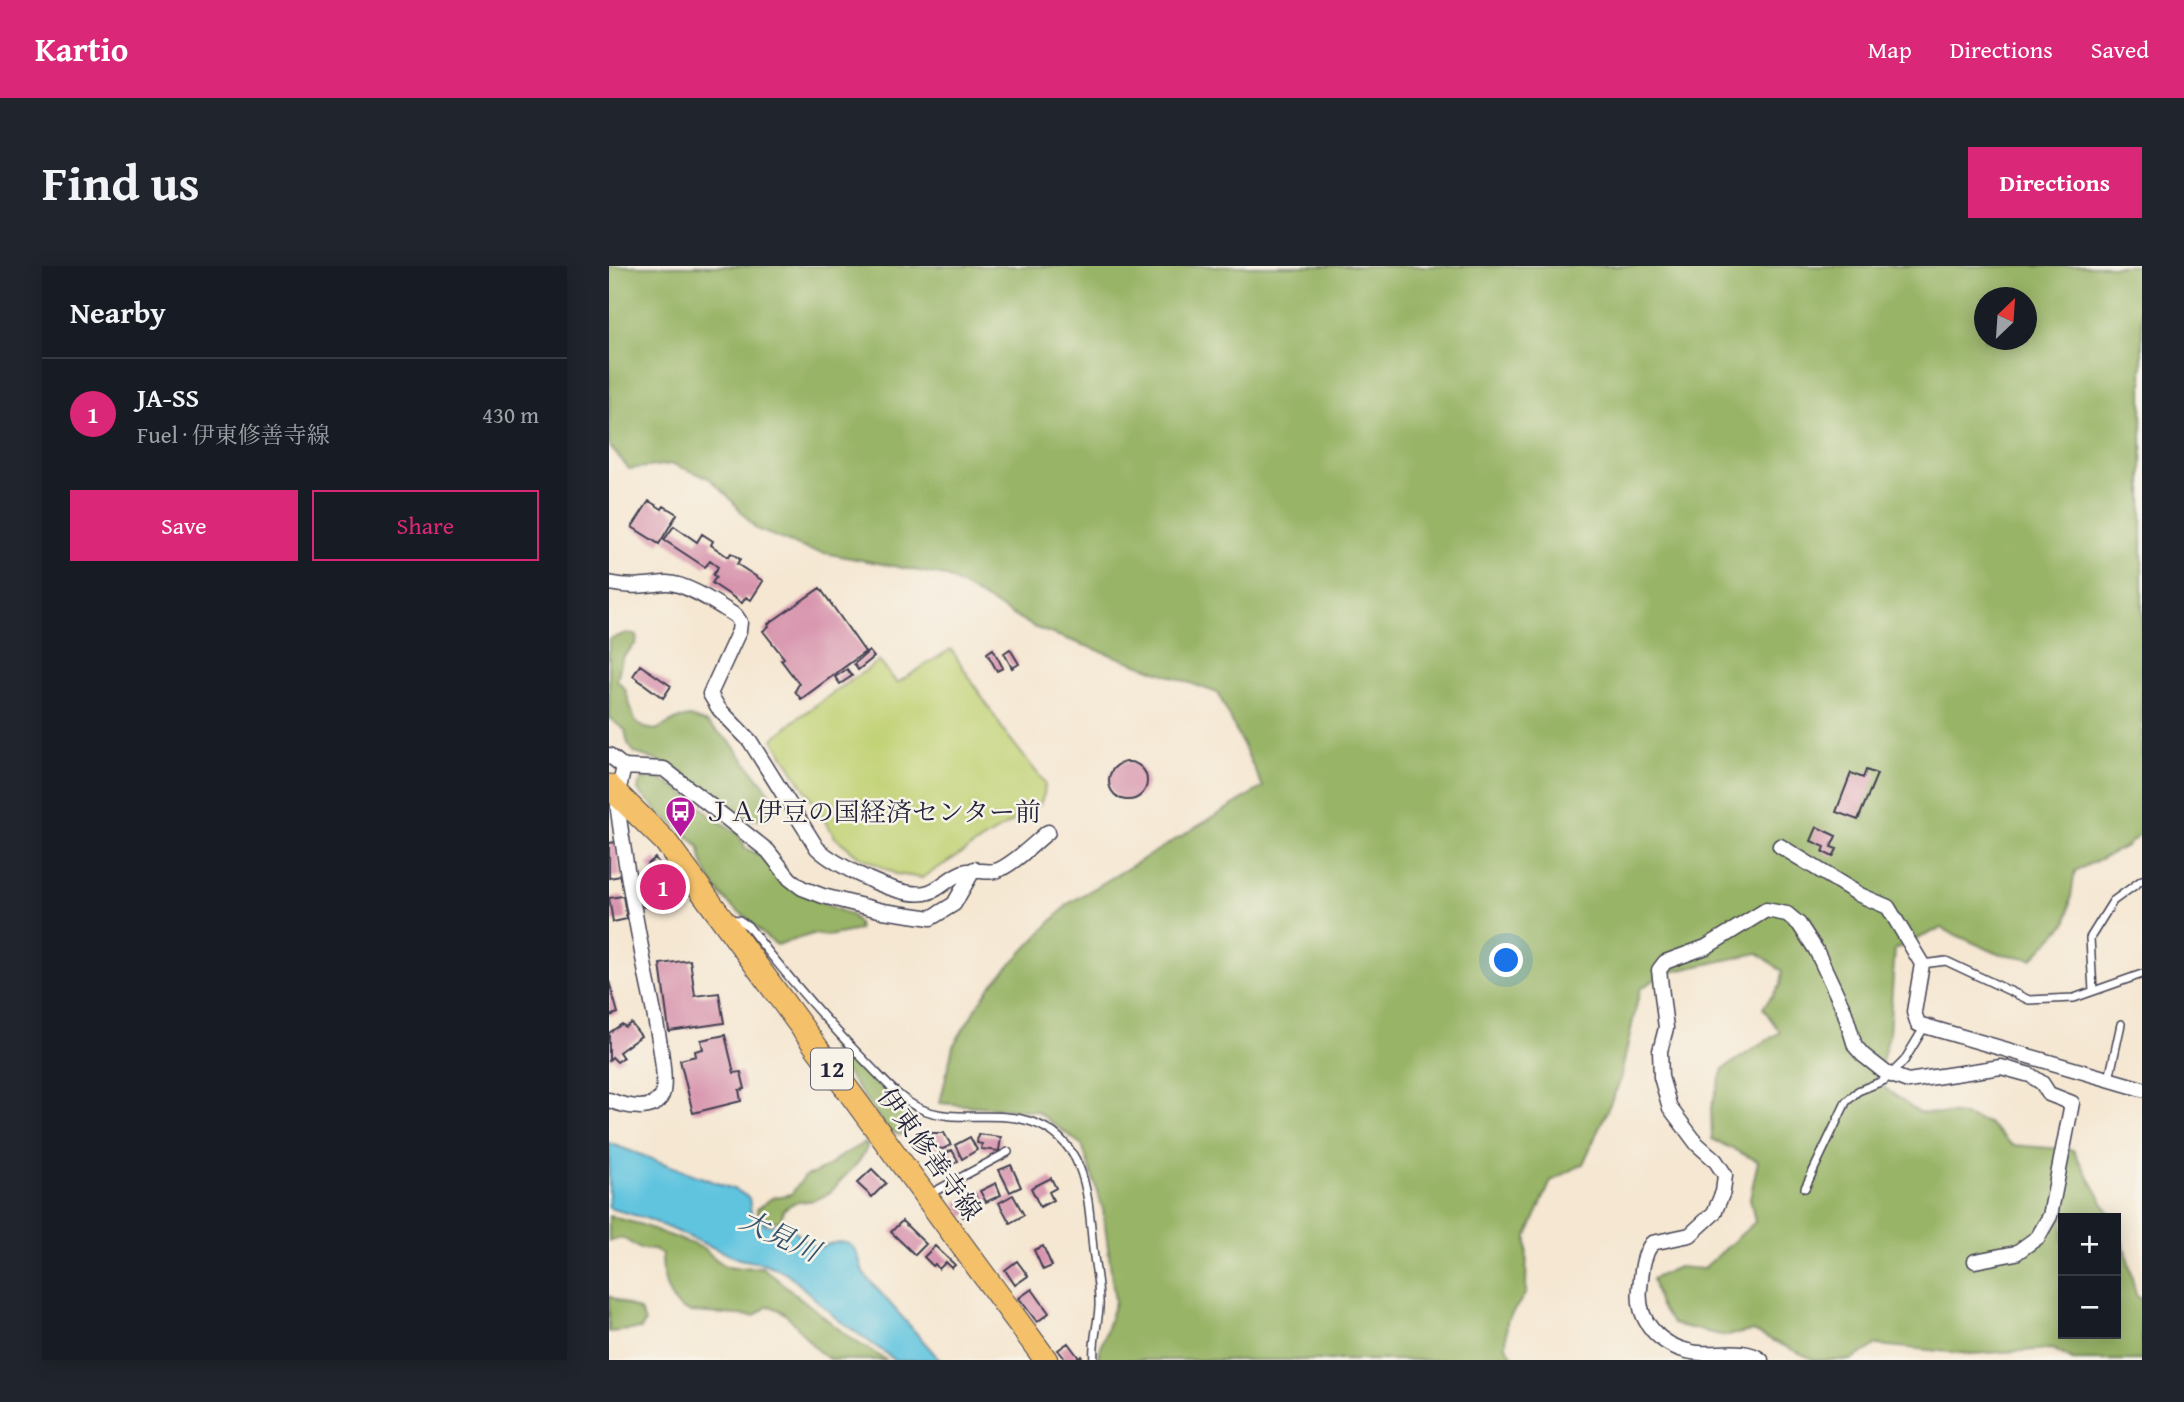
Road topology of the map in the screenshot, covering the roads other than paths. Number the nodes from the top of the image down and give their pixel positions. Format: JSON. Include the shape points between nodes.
{"nodes":[{"id":1,"x":609,"y":583,"type":"edge"},
{"id":2,"x":609,"y":755,"type":"edge"},
{"id":3,"x":624,"y":767,"type":"junction"},
{"id":4,"x":613,"y":789,"type":"edge"},
{"id":5,"x":1048,"y":832,"type":"dead end"},
{"id":6,"x":615,"y":837,"type":"edge"},
{"id":7,"x":1780,"y":846,"type":"dead end"},
{"id":8,"x":974,"y":869,"type":"junction"},
{"id":9,"x":2142,"y":880,"type":"edge"},
{"id":10,"x":722,"y":918,"type":"junction"},
{"id":11,"x":1922,"y":964,"type":"junction"},
{"id":12,"x":2142,"y":974,"type":"edge"},
{"id":13,"x":2093,"y":991,"type":"junction"},
{"id":14,"x":2121,"y":1024,"type":"dead end"},
{"id":15,"x":1925,"y":1026,"type":"junction"},
{"id":16,"x":1889,"y":1075,"type":"junction"},
{"id":17,"x":2109,"y":1079,"type":"junction"},
{"id":18,"x":2142,"y":1089,"type":"edge"},
{"id":19,"x":609,"y":1100,"type":"edge"},
{"id":20,"x":1008,"y":1152,"type":"dead end"},
{"id":21,"x":1805,"y":1188,"type":"dead end"},
{"id":22,"x":926,"y":1196,"type":"junction"},
{"id":23,"x":1975,"y":1261,"type":"dead end"},
{"id":24,"x":1046,"y":1360,"type":"edge"},
{"id":25,"x":1094,"y":1360,"type":"edge"},
{"id":26,"x":1761,"y":1360,"type":"edge"}],
"edges":[{"from":1,"to":8,"type":"street","via":[[680,586],[736,616],[739,631],[710,694],[750,741],[817,848],[830,861],[885,886],[916,894],[928,893]]},
{"from":2,"to":3,"type":"street"},
{"from":3,"to":4,"type":"street"},
{"from":3,"to":8,"type":"street","via":[[664,769],[768,851],[801,888],[823,897],[931,918],[954,904]]},
{"from":4,"to":6,"type":"street"},
{"from":4,"to":10,"type":"main road","name":"伊東修善寺線","number":"12","via":[[665,841]]},
{"from":5,"to":8,"type":"street","via":[[993,872]]},
{"from":6,"to":19,"type":"street","via":[[657,1023],[664,1084],[663,1094],[644,1107]]},
{"from":7,"to":11,"type":"street","via":[[1888,907]]},
{"from":9,"to":13,"type":"lane","via":[[2113,901],[2090,938]]},
{"from":10,"to":22,"type":"main road","name":"伊東修善寺線","number":"12"},
{"from":10,"to":25,"type":"lane","via":[[748,926],[841,1037],[918,1108],[1030,1121],[1064,1141],[1075,1156],[1090,1210],[1099,1304]]},
{"from":11,"to":13,"type":"lane","via":[[1946,961],[2029,1000],[2074,998]]},
{"from":11,"to":15,"type":"street","via":[[1914,1012],[1918,1024]]},
{"from":12,"to":13,"type":"lane"},
{"from":14,"to":17,"type":"lane"},
{"from":15,"to":16,"type":"lane","via":[[1904,1061]]},
{"from":15,"to":17,"type":"street"},
{"from":16,"to":21,"type":"lane","via":[[1846,1102]]},
{"from":16,"to":23,"type":"street","via":[[1907,1081],[2001,1067],[2030,1075],[2049,1094],[2072,1103],[2050,1216],[2038,1237],[2016,1253]]},
{"from":16,"to":26,"type":"street","via":[[1855,1046],[1845,1010],[1816,950],[1787,914],[1766,910],[1706,947],[1665,962],[1658,970],[1666,1028],[1660,1051],[1661,1077],[1670,1108],[1725,1175],[1714,1213],[1690,1235],[1652,1242],[1644,1254],[1640,1313],[1653,1332],[1692,1353],[1744,1353]]},
{"from":17,"to":18,"type":"street"},
{"from":20,"to":22,"type":"lane"},
{"from":22,"to":24,"type":"main road","name":"伊東修善寺線","number":"12"}]}
